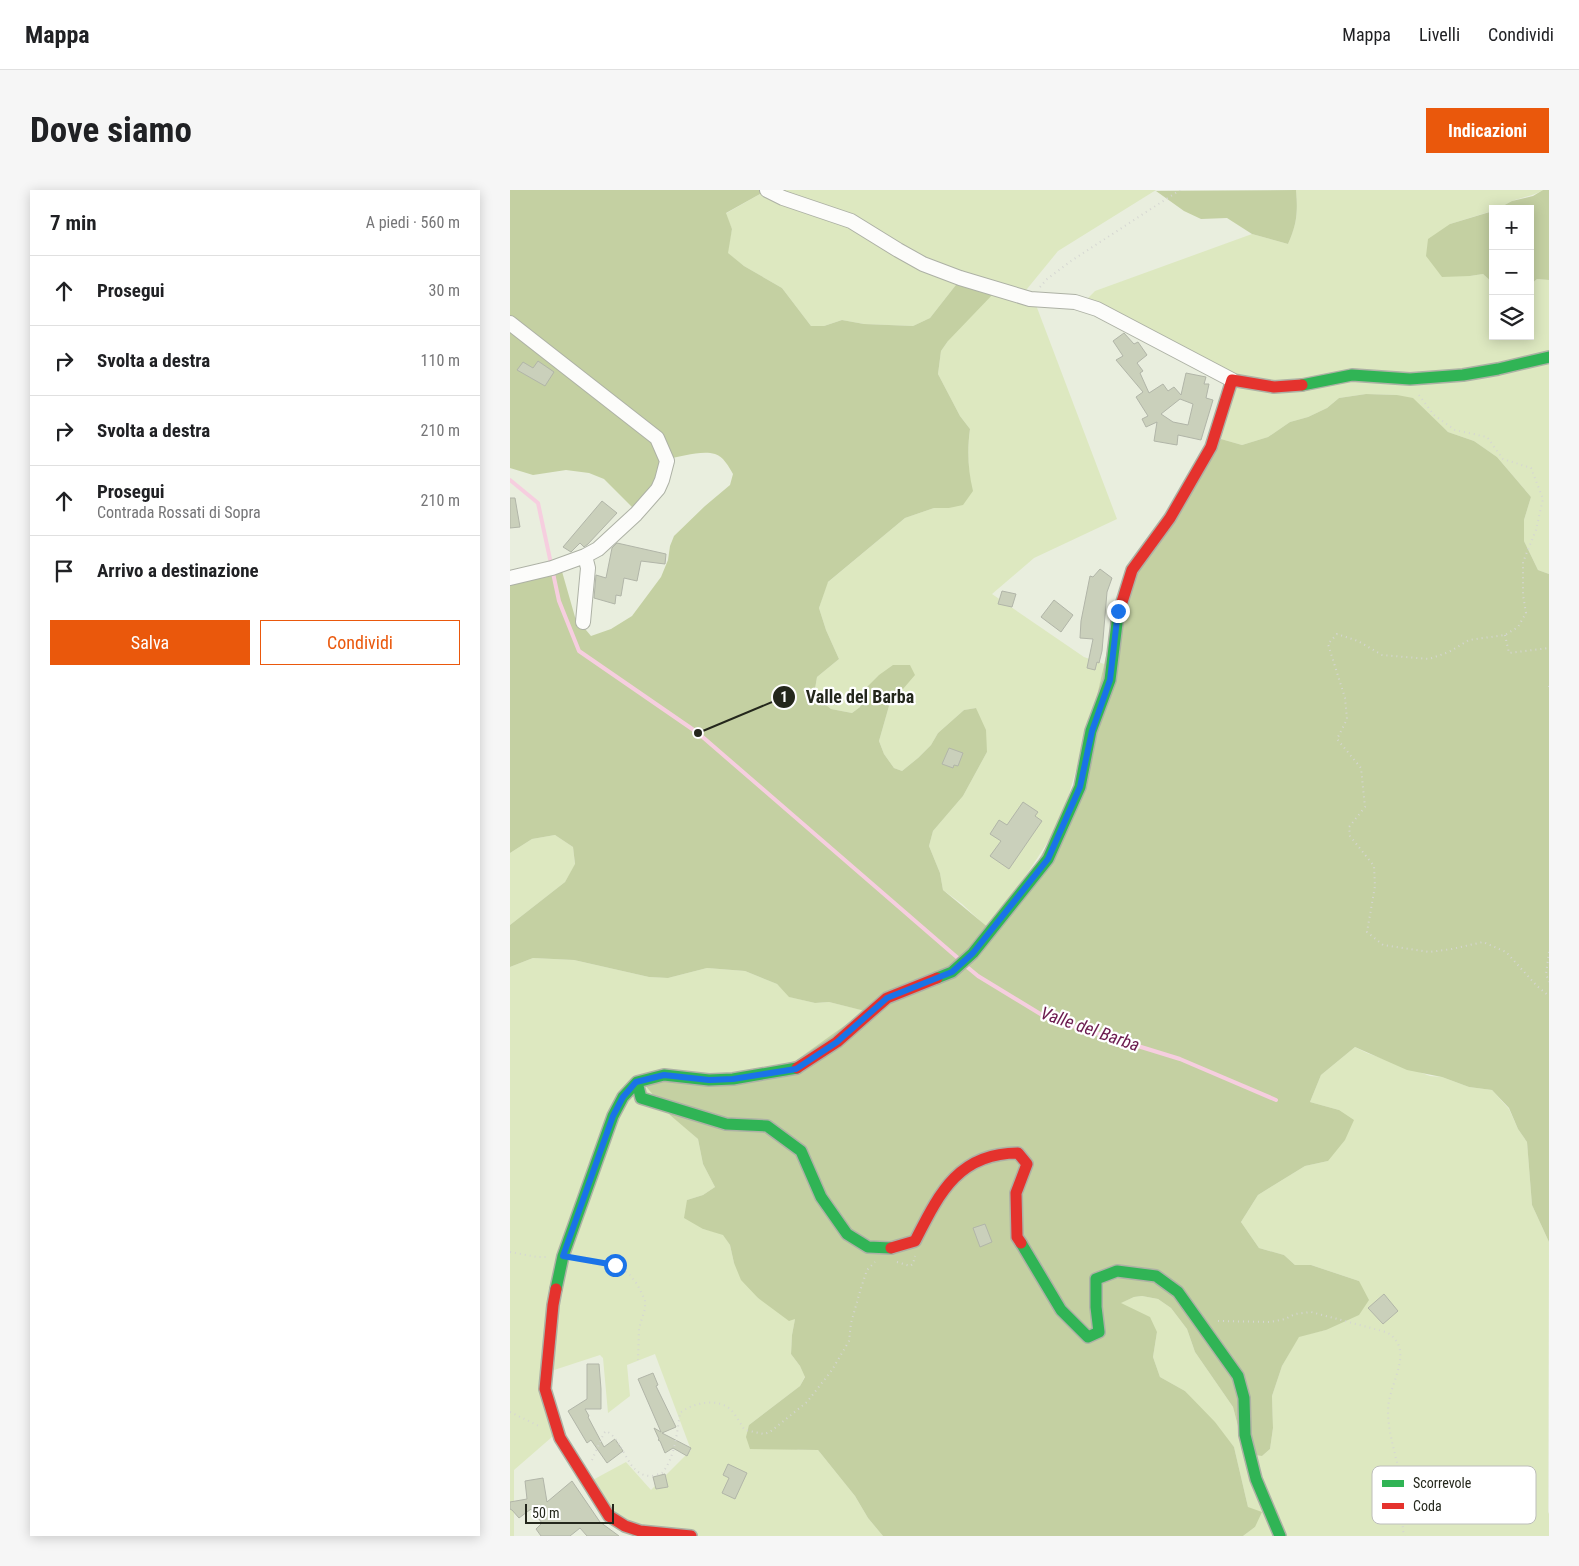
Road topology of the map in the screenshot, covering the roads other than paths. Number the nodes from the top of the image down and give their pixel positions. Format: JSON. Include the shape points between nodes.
{"nodes":[{"id":1,"x":767,"y":190,"type":"edge"},
{"id":2,"x":510,"y":324,"type":"edge"},
{"id":3,"x":1549,"y":357,"type":"edge"},
{"id":4,"x":1232,"y":380,"type":"junction"},
{"id":5,"x":585,"y":556,"type":"junction"},
{"id":6,"x":510,"y":578,"type":"edge"},
{"id":7,"x":583,"y":622,"type":"dead end"},
{"id":8,"x":636,"y":1082,"type":"junction"},
{"id":9,"x":691,"y":1536,"type":"edge"},
{"id":10,"x":1280,"y":1536,"type":"edge"}],
"edges":[{"from":1,"to":4,"type":"street","via":[[851,220],[923,264],[960,278],[1030,299],[1075,302],[1097,309]]},
{"from":2,"to":5,"type":"street","via":[[657,438],[667,461],[653,496],[605,543]]},
{"from":3,"to":4,"type":"street","via":[[1473,374],[1408,379],[1354,375],[1286,387]]},
{"from":4,"to":8,"type":"street","via":[[1211,447],[1170,518],[1132,570],[1118,611],[1110,680],[1092,731],[1080,787],[1048,859],[973,953],[952,972],[887,998],[837,1042],[796,1069],[733,1079],[664,1075]]},
{"from":5,"to":6,"type":"street"},
{"from":5,"to":7,"type":"street","via":[[588,568]]},
{"from":8,"to":9,"type":"street","via":[[613,1116],[563,1256],[553,1305],[545,1389],[560,1438],[609,1516],[640,1531]]},
{"from":8,"to":10,"type":"street","via":[[642,1098],[659,1104],[726,1124],[766,1126],[801,1151],[821,1197],[847,1234],[868,1247],[893,1248],[915,1241],[954,1174],[995,1154],[1018,1153],[1027,1164],[1016,1193],[1017,1237],[1060,1310],[1088,1337],[1099,1332],[1096,1279],[1117,1271],[1156,1276],[1178,1292],[1238,1376],[1244,1398],[1245,1435],[1256,1479]]}]}
